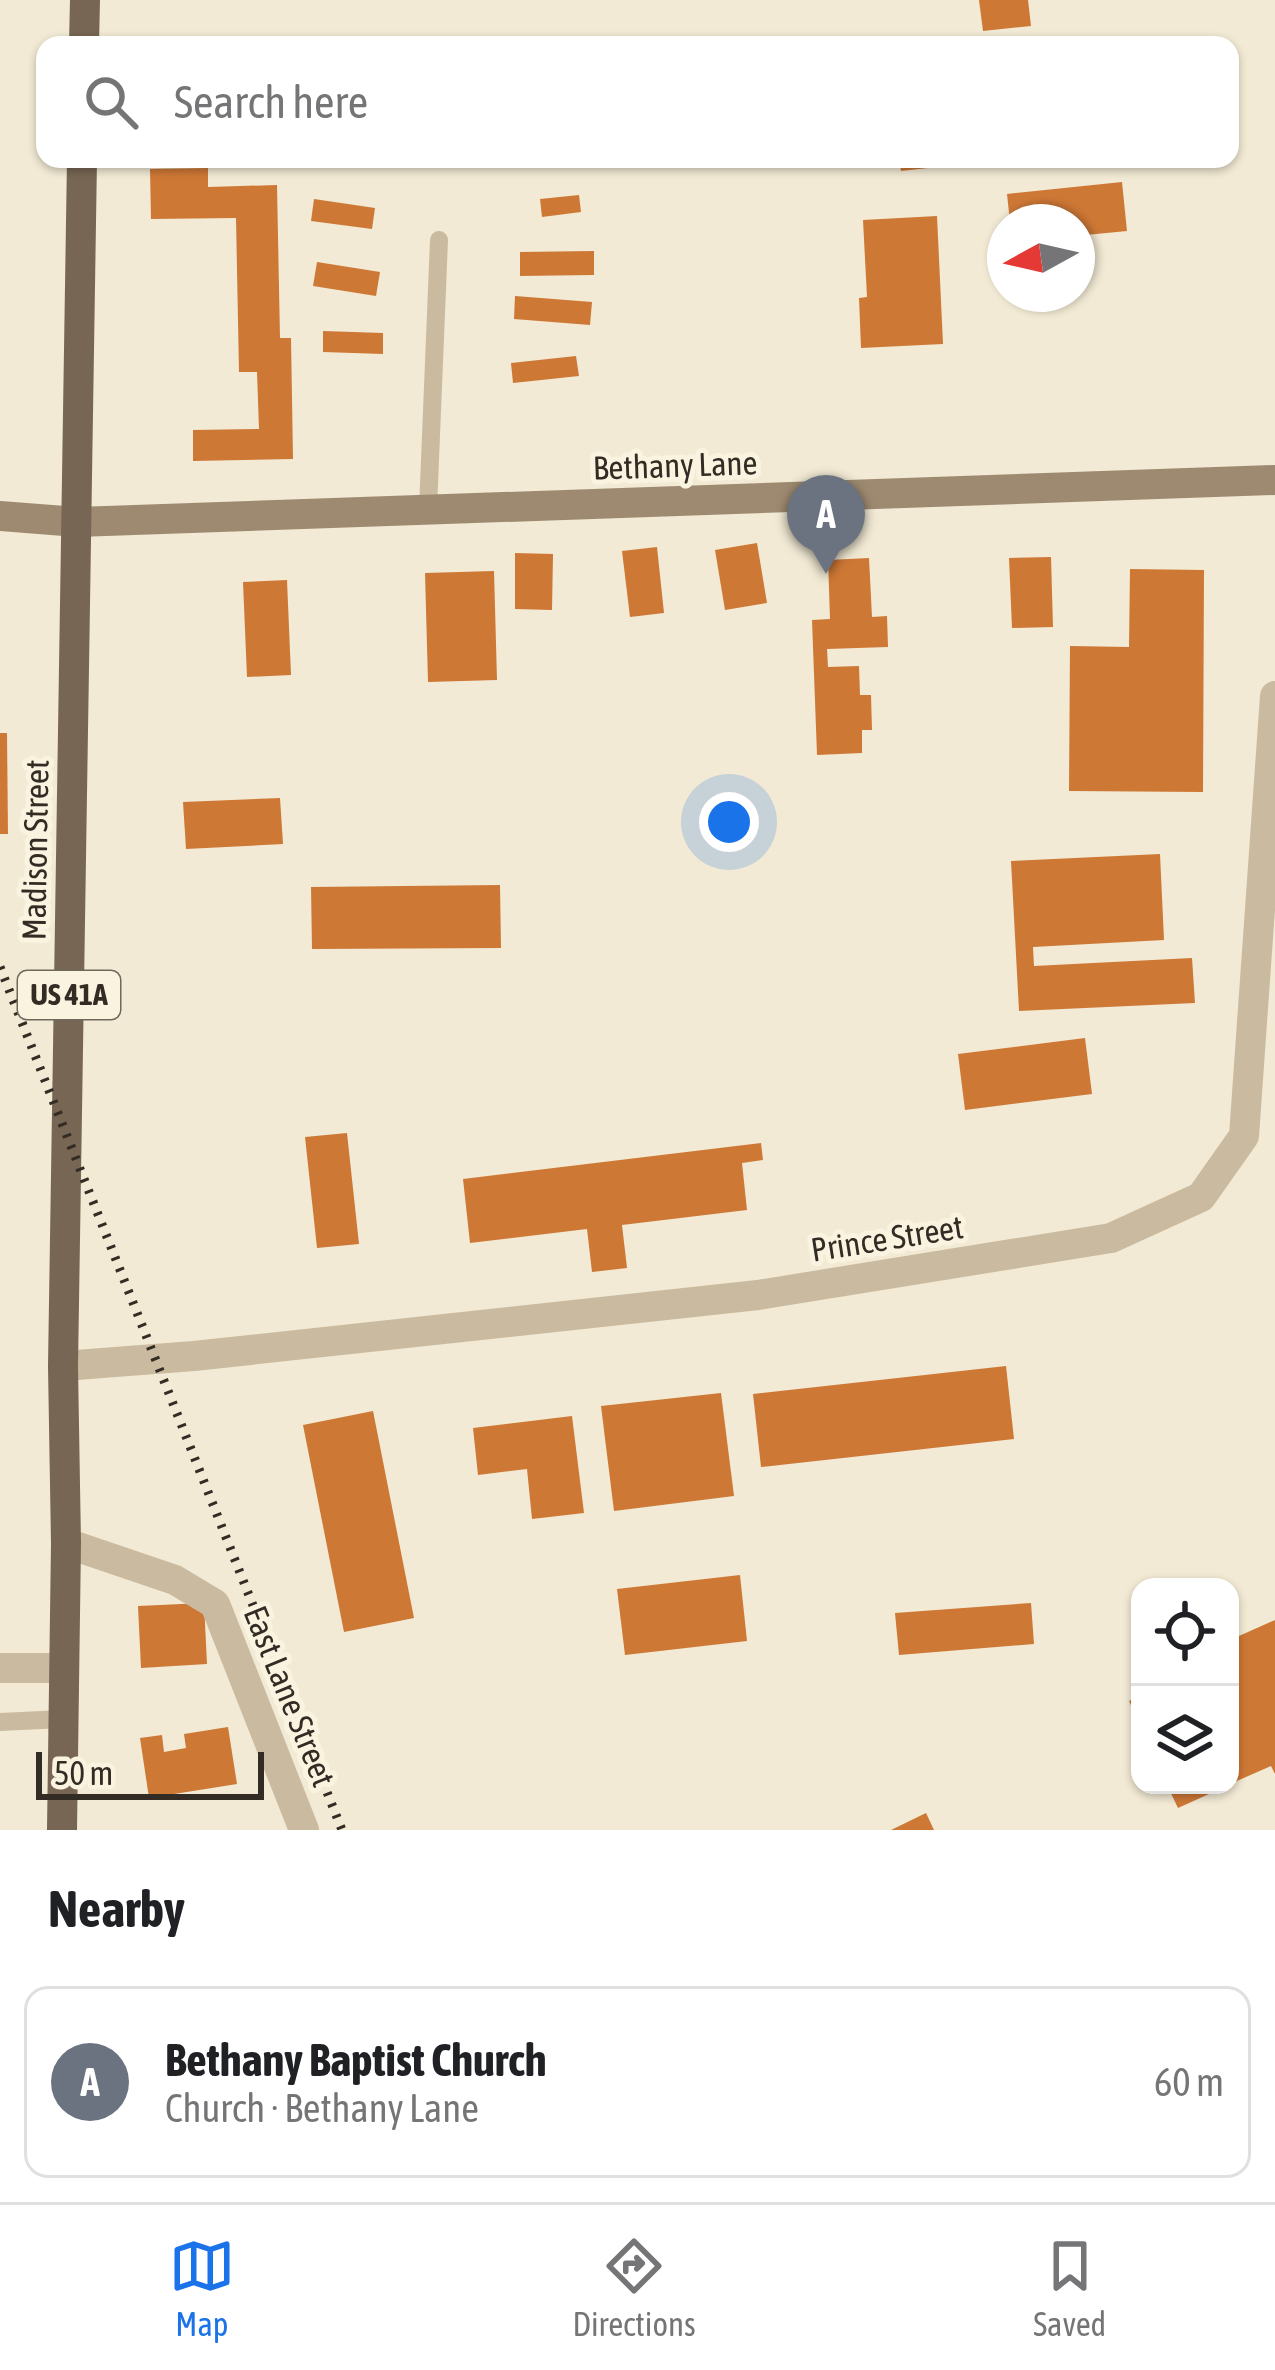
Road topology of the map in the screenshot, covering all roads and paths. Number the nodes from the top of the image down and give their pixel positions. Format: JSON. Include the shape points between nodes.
{"nodes":[{"id":1,"x":85,"y":0,"type":"edge"},
{"id":2,"x":84,"y":36,"type":"edge"},
{"id":3,"x":82,"y":168,"type":"edge"},
{"id":4,"x":439,"y":240,"type":"dead end"},
{"id":5,"x":1275,"y":480,"type":"edge"},
{"id":6,"x":428,"y":509,"type":"junction"},
{"id":7,"x":0,"y":516,"type":"edge"},
{"id":8,"x":77,"y":522,"type":"junction"},
{"id":9,"x":1275,"y":696,"type":"edge"},
{"id":10,"x":63,"y":1366,"type":"junction"},
{"id":11,"x":66,"y":1543,"type":"junction"},
{"id":12,"x":0,"y":1668,"type":"edge"},
{"id":13,"x":64,"y":1668,"type":"junction"},
{"id":14,"x":63,"y":1719,"type":"junction"},
{"id":15,"x":0,"y":1722,"type":"edge"},
{"id":16,"x":62,"y":1830,"type":"edge"},
{"id":17,"x":304,"y":1830,"type":"edge"}],
"edges":[{"from":1,"to":2,"type":"main road"},
{"from":3,"to":8,"type":"main road","name":"Madison Street","number":"US 41A"},
{"from":4,"to":6,"type":"lane"},
{"from":5,"to":6,"type":"street","name":"Bethany Lane"},
{"from":6,"to":8,"type":"street","name":"Bethany Lane"},
{"from":7,"to":8,"type":"street"},
{"from":8,"to":10,"type":"main road","name":"Madison Street","number":"US 41A"},
{"from":9,"to":10,"type":"street","name":"Prince Street","via":[[1244,1136],[1202,1197],[1112,1238],[758,1295]]},
{"from":10,"to":11,"type":"main road","name":"Madison Street","number":"US 41A"},
{"from":11,"to":13,"type":"main road","name":"Madison Street","number":"US 41A"},
{"from":11,"to":17,"type":"street","name":"East Lane Street","via":[[175,1580],[215,1604]]},
{"from":12,"to":13,"type":"street"},
{"from":13,"to":14,"type":"main road","name":"Madison Street","number":"US 41A"},
{"from":14,"to":15,"type":"lane"},
{"from":14,"to":16,"type":"main road","name":"Madison Street","number":"US 41A"}]}
